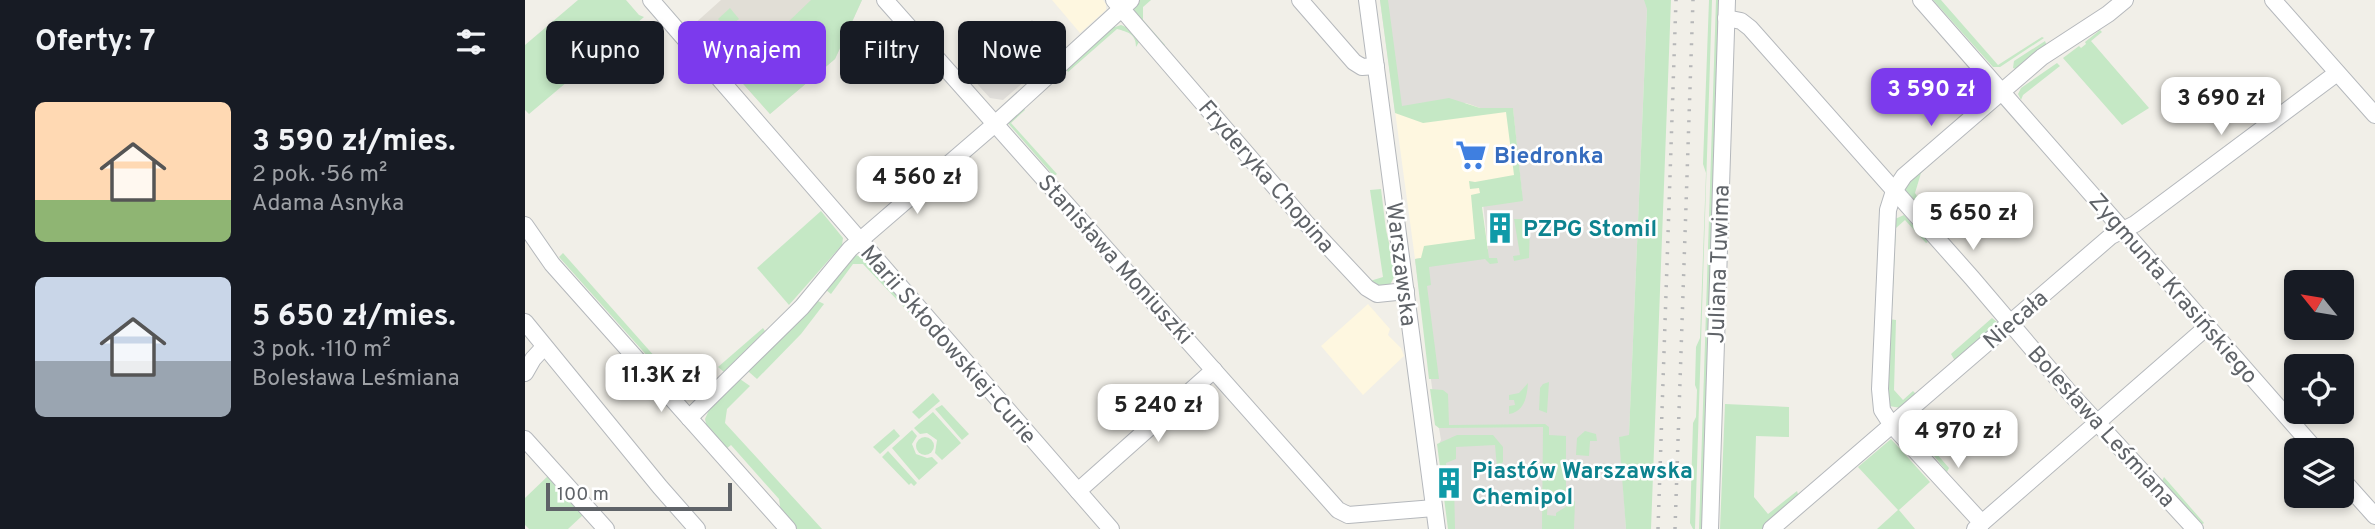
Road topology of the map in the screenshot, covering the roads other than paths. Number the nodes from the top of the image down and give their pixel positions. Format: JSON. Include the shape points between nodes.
{"nodes":[{"id":1,"x":651,"y":0,"type":"edge"},
{"id":2,"x":885,"y":0,"type":"edge"},
{"id":3,"x":1300,"y":0,"type":"edge"},
{"id":4,"x":1367,"y":0,"type":"edge"},
{"id":5,"x":1727,"y":0,"type":"edge"},
{"id":6,"x":1921,"y":0,"type":"edge"},
{"id":7,"x":2125,"y":0,"type":"edge"},
{"id":8,"x":2273,"y":0,"type":"edge"},
{"id":9,"x":1123,"y":3,"type":"edge"},
{"id":10,"x":1726,"y":18,"type":"junction"},
{"id":11,"x":1376,"y":66,"type":"junction"},
{"id":12,"x":2337,"y":73,"type":"junction"},
{"id":13,"x":2001,"y":92,"type":"junction"},
{"id":14,"x":2375,"y":116,"type":"edge"},
{"id":15,"x":995,"y":124,"type":"junction"},
{"id":16,"x":1894,"y":191,"type":"junction"},
{"id":17,"x":525,"y":225,"type":"edge"},
{"id":18,"x":2123,"y":229,"type":"junction"},
{"id":19,"x":859,"y":242,"type":"junction"},
{"id":20,"x":1406,"y":291,"type":"junction"},
{"id":21,"x":525,"y":321,"type":"edge"},
{"id":22,"x":2010,"y":323,"type":"junction"},
{"id":23,"x":2208,"y":326,"type":"junction"},
{"id":24,"x":544,"y":347,"type":"junction"},
{"id":25,"x":1214,"y":370,"type":"junction"},
{"id":26,"x":525,"y":373,"type":"edge"},
{"id":27,"x":689,"y":418,"type":"junction"},
{"id":28,"x":2098,"y":422,"type":"junction"},
{"id":29,"x":1891,"y":424,"type":"junction"},
{"id":30,"x":2306,"y":438,"type":"edge"},
{"id":31,"x":525,"y":439,"type":"edge"},
{"id":32,"x":1078,"y":491,"type":"junction"},
{"id":33,"x":2354,"y":493,"type":"edge"},
{"id":34,"x":1434,"y":508,"type":"junction"},
{"id":35,"x":2375,"y":516,"type":"edge"},
{"id":36,"x":1350,"y":522,"type":"edge"},
{"id":37,"x":1978,"y":526,"type":"edge"},
{"id":38,"x":606,"y":529,"type":"edge"},
{"id":39,"x":697,"y":529,"type":"edge"},
{"id":40,"x":788,"y":529,"type":"edge"},
{"id":41,"x":1111,"y":529,"type":"edge"},
{"id":42,"x":1437,"y":529,"type":"edge"},
{"id":43,"x":1710,"y":529,"type":"edge"},
{"id":44,"x":1771,"y":529,"type":"edge"},
{"id":45,"x":2195,"y":529,"type":"edge"}],
"edges":[{"from":1,"to":19,"type":"street","name":"Marii Skłodowskiej-Curie"},
{"from":2,"to":15,"type":"street","name":"Stanisława Moniuszki"},
{"from":3,"to":11,"type":"street","via":[[1354,62]]},
{"from":4,"to":11,"type":"street","name":"Warszawska"},
{"from":5,"to":10,"type":"street","name":"Juliana Tuwima"},
{"from":6,"to":13,"type":"street","name":"Zygmunta Krasińskiego"},
{"from":7,"to":13,"type":"street","via":[[2042,57]]},
{"from":8,"to":12,"type":"street"},
{"from":9,"to":15,"type":"street"},
{"from":9,"to":20,"type":"street","name":"Fryderyka Chopina","via":[[1280,194],[1367,288],[1377,294]]},
{"from":10,"to":16,"type":"street","name":"Bolesława Leśmiana","via":[[1749,28]]},
{"from":10,"to":43,"type":"street","name":"Juliana Tuwima"},
{"from":11,"to":20,"type":"street","name":"Warszawska"},
{"from":12,"to":14,"type":"street"},
{"from":12,"to":18,"type":"street","name":"Niecała"},
{"from":13,"to":16,"type":"street","via":[[1904,176]]},
{"from":13,"to":18,"type":"street","name":"Zygmunta Krasińskiego"},
{"from":15,"to":19,"type":"street"},
{"from":15,"to":25,"type":"street","name":"Stanisława Moniuszki"},
{"from":16,"to":22,"type":"street","name":"Bolesława Leśmiana"},
{"from":16,"to":29,"type":"street","via":[[1887,216],[1880,389],[1882,410]]},
{"from":17,"to":27,"type":"street","via":[[552,264]]},
{"from":18,"to":22,"type":"street","name":"Niecała"},
{"from":18,"to":23,"type":"street","name":"Zygmunta Krasińskiego"},
{"from":19,"to":27,"type":"street","via":[[802,307]]},
{"from":19,"to":32,"type":"street","name":"Marii Skłodowskiej-Curie"},
{"from":20,"to":34,"type":"street","name":"Warszawska"},
{"from":21,"to":24,"type":"street"},
{"from":22,"to":28,"type":"street","name":"Bolesława Leśmiana"},
{"from":22,"to":29,"type":"street","name":"Niecała"},
{"from":23,"to":28,"type":"street"},
{"from":23,"to":30,"type":"street","name":"Zygmunta Krasińskiego"},
{"from":24,"to":26,"type":"street"},
{"from":24,"to":39,"type":"street"},
{"from":25,"to":32,"type":"street"},
{"from":25,"to":36,"type":"street","name":"Stanisława Moniuszki"},
{"from":27,"to":40,"type":"street"},
{"from":28,"to":37,"type":"street"},
{"from":28,"to":45,"type":"street","name":"Bolesława Leśmiana"},
{"from":29,"to":37,"type":"street"},
{"from":29,"to":44,"type":"street","name":"Niecała"},
{"from":31,"to":38,"type":"street"},
{"from":32,"to":41,"type":"street","name":"Marii Skłodowskiej-Curie"},
{"from":33,"to":35,"type":"street"},
{"from":34,"to":36,"type":"street","name":"Stanisława Moniuszki"},
{"from":34,"to":42,"type":"street","name":"Warszawska"}]}
